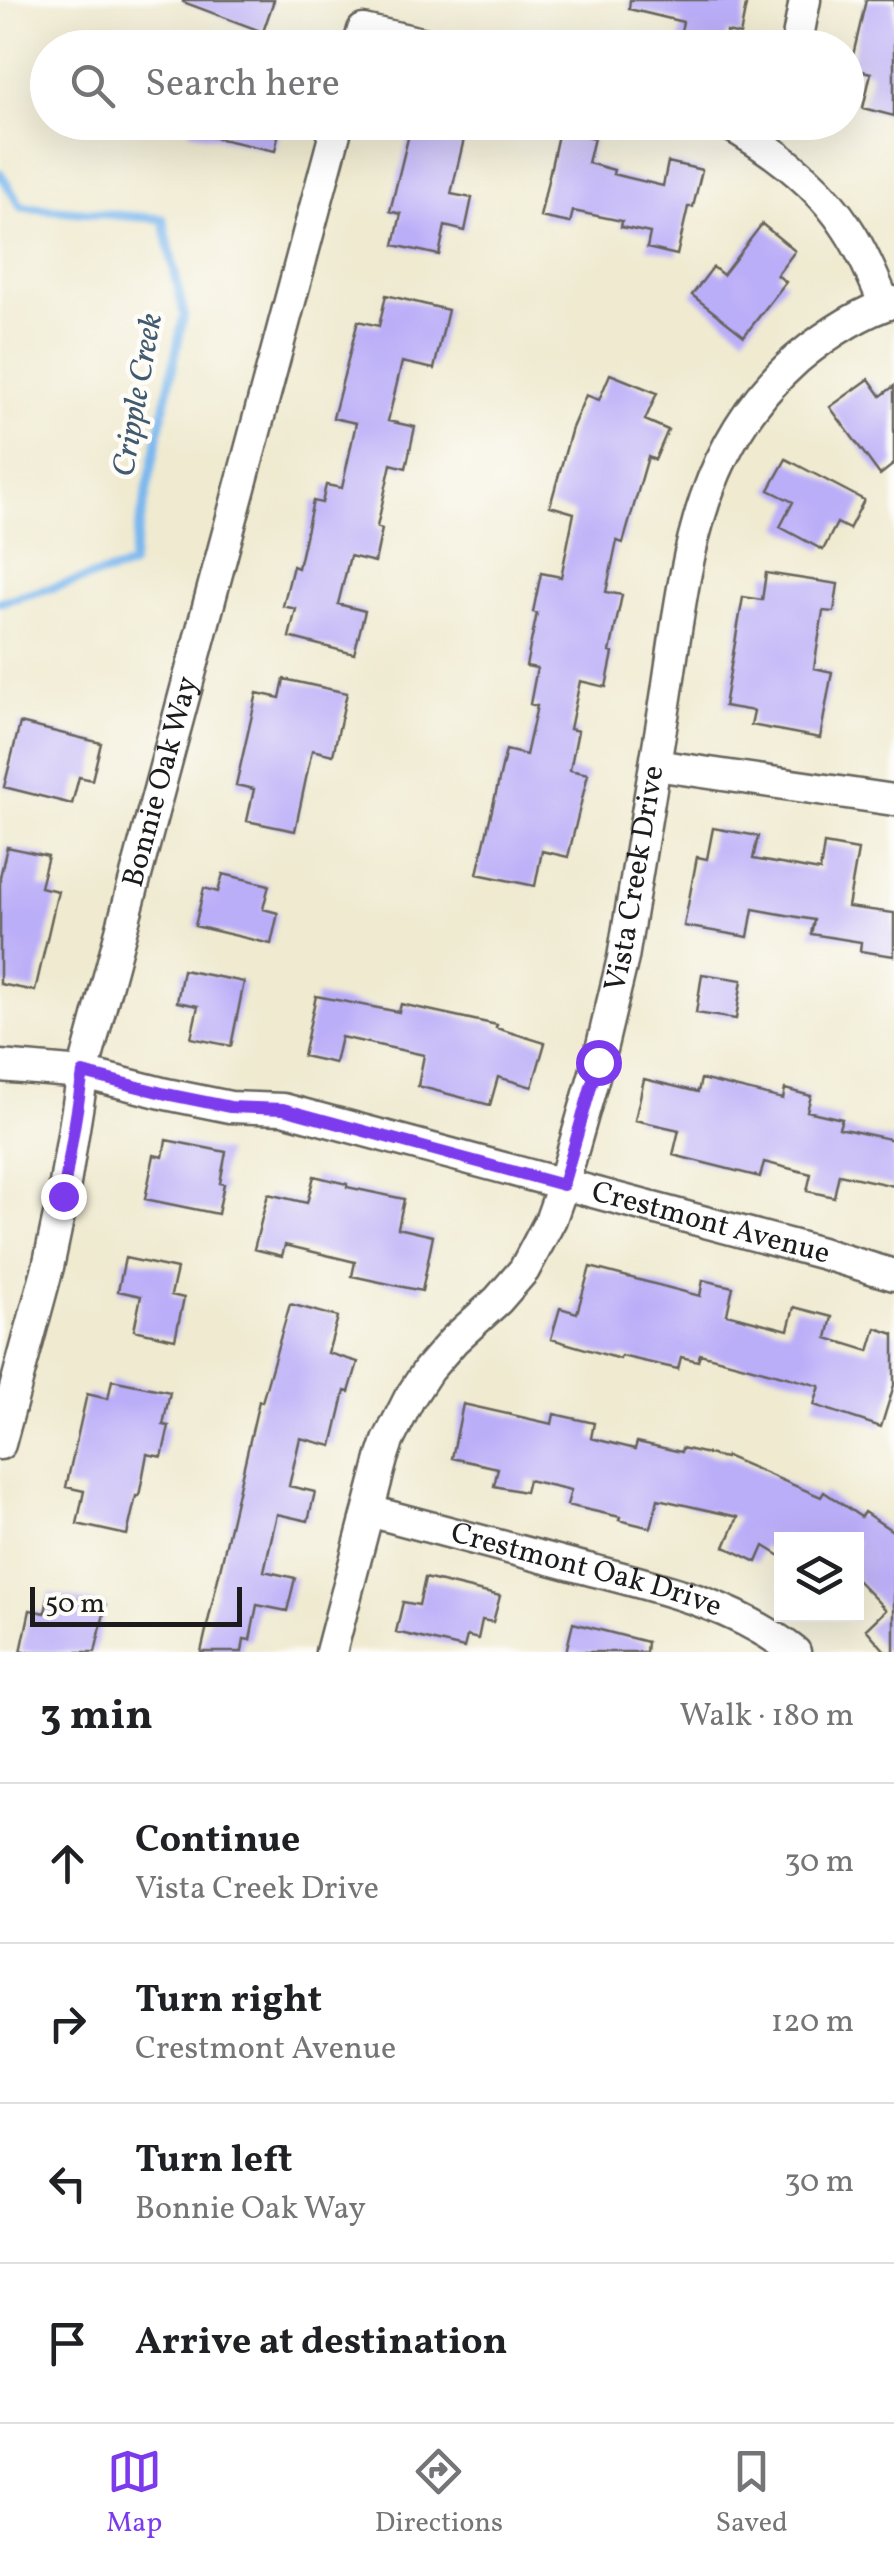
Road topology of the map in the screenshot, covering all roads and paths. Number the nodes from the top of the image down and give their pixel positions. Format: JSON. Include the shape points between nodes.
{"nodes":[{"id":1,"x":805,"y":0,"type":"edge"},
{"id":2,"x":801,"y":30,"type":"edge"},
{"id":3,"x":333,"y":140,"type":"edge"},
{"id":4,"x":760,"y":140,"type":"edge"},
{"id":5,"x":890,"y":303,"type":"edge"},
{"id":6,"x":655,"y":765,"type":"junction"},
{"id":7,"x":894,"y":800,"type":"edge"},
{"id":8,"x":0,"y":1066,"type":"edge"},
{"id":9,"x":83,"y":1073,"type":"junction"},
{"id":10,"x":563,"y":1185,"type":"junction"},
{"id":11,"x":894,"y":1275,"type":"edge"},
{"id":12,"x":0,"y":1444,"type":"edge"},
{"id":13,"x":369,"y":1511,"type":"junction"},
{"id":14,"x":331,"y":1652,"type":"edge"},
{"id":15,"x":795,"y":1652,"type":"edge"}],
"edges":[{"from":1,"to":2,"type":"street"},
{"from":3,"to":9,"type":"street","name":"Bonnie Oak Way"},
{"from":4,"to":5,"type":"street","via":[[847,228]]},
{"from":5,"to":6,"type":"street","name":"Vista Creek Drive","via":[[817,342],[784,370],[723,454],[692,542]]},
{"from":6,"to":7,"type":"street"},
{"from":6,"to":10,"type":"street","name":"Vista Creek Drive","via":[[614,1004]]},
{"from":8,"to":9,"type":"street","name":"Crestmont Avenue"},
{"from":9,"to":10,"type":"street","name":"Crestmont Avenue","via":[[230,1107],[283,1109]]},
{"from":9,"to":12,"type":"street","name":"Bonnie Oak Way","via":[[48,1267]]},
{"from":10,"to":11,"type":"street","name":"Crestmont Avenue"},
{"from":10,"to":13,"type":"street","name":"Vista Creek Drive","via":[[524,1270],[454,1340],[408,1399],[388,1440]]},
{"from":13,"to":14,"type":"street","name":"Vista Creek Drive"},
{"from":13,"to":15,"type":"street","name":"Crestmont Oak Drive","via":[[712,1604]]}]}
